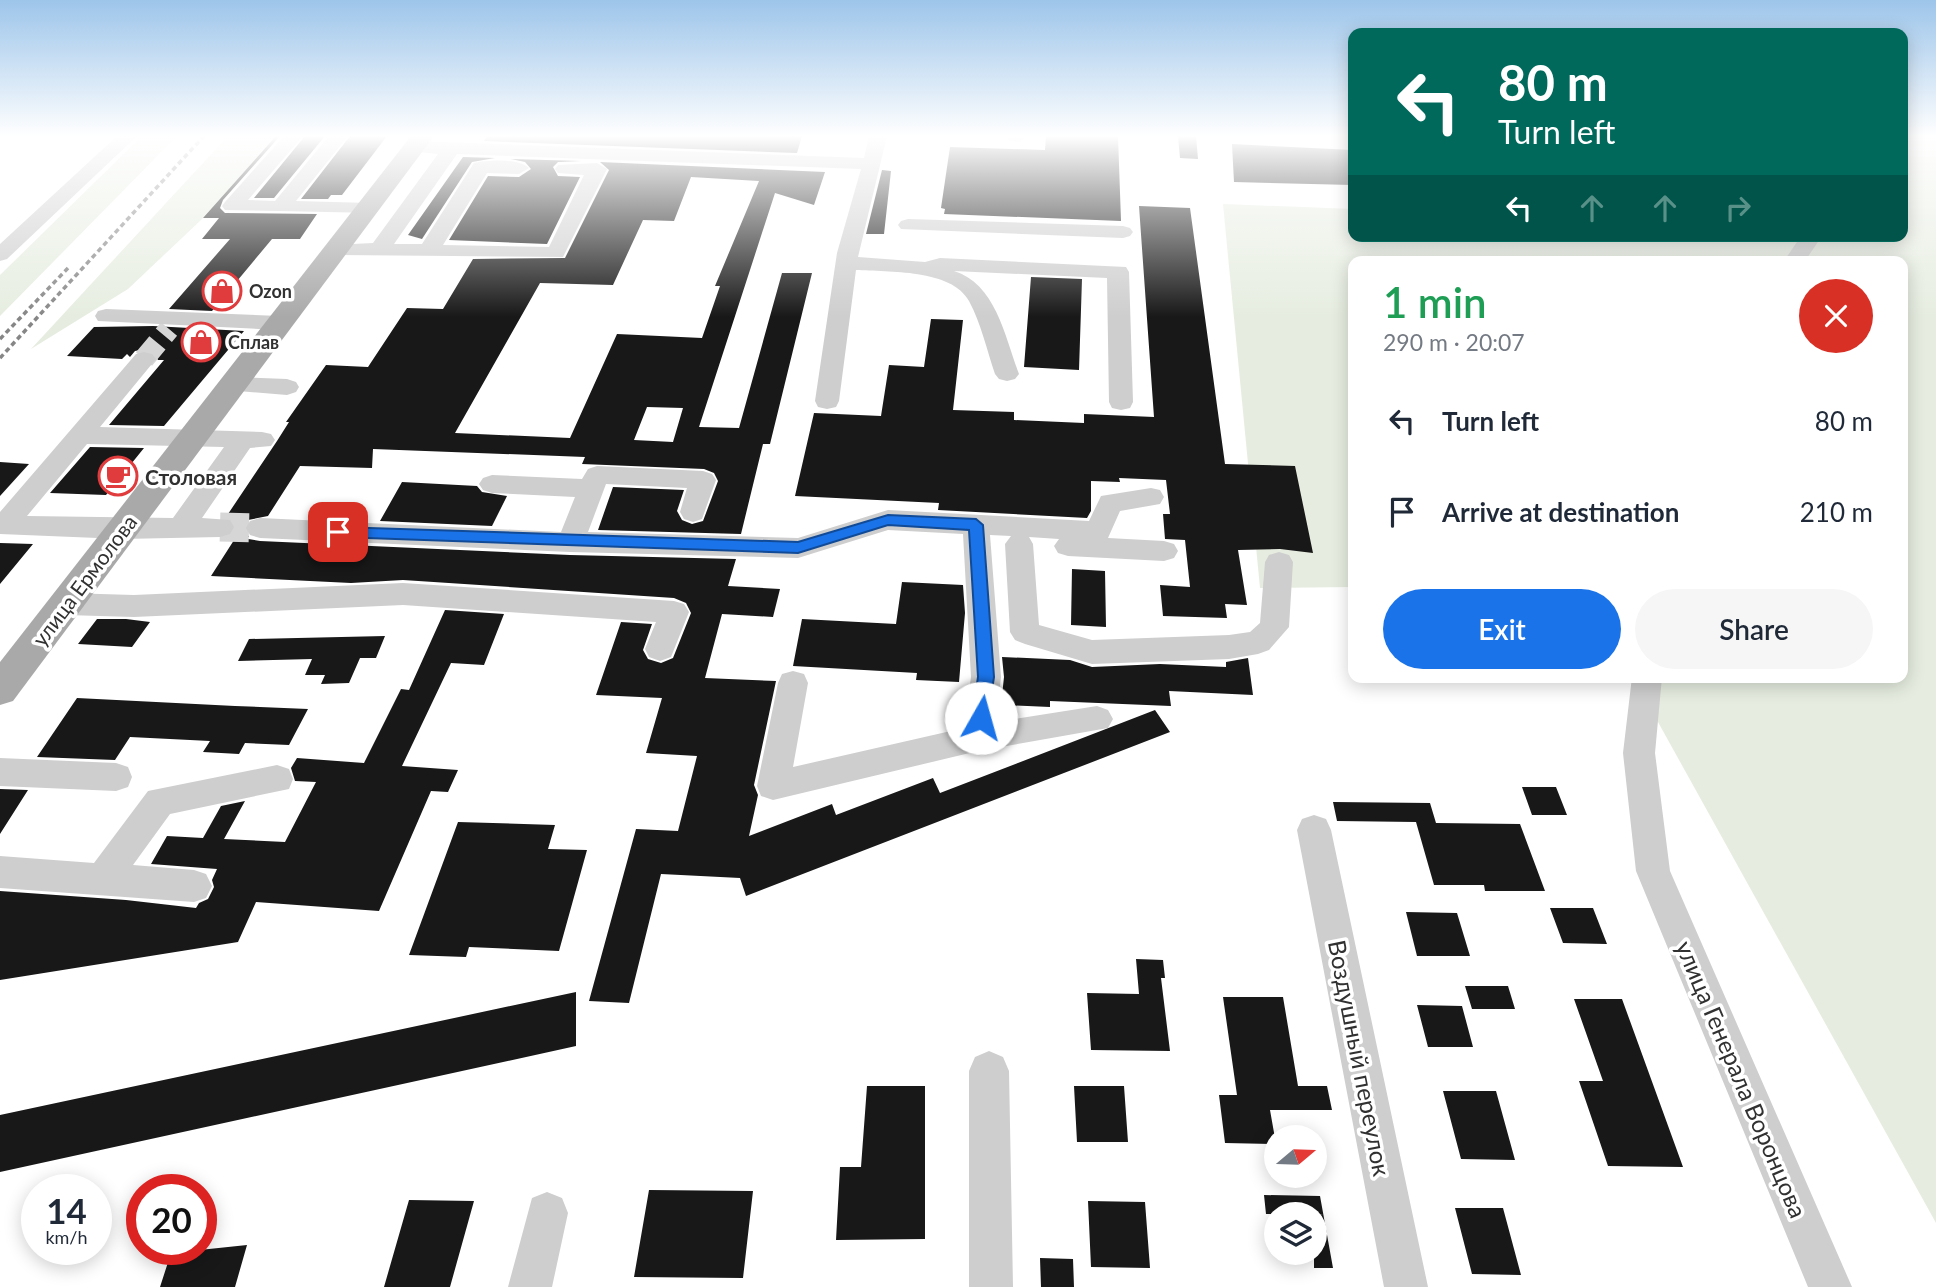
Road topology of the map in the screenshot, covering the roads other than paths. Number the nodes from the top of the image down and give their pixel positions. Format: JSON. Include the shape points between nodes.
{"nodes":[{"id":1,"x":65,"y":196,"type":"edge"},
{"id":2,"x":241,"y":196,"type":"edge"},
{"id":3,"x":290,"y":196,"type":"edge"},
{"id":4,"x":379,"y":196,"type":"edge"},
{"id":5,"x":418,"y":196,"type":"edge"},
{"id":6,"x":463,"y":196,"type":"edge"},
{"id":7,"x":584,"y":196,"type":"edge"},
{"id":8,"x":864,"y":196,"type":"edge"},
{"id":9,"x":281,"y":207,"type":"junction"},
{"id":10,"x":369,"y":209,"type":"junction"},
{"id":11,"x":0,"y":224,"type":"edge"},
{"id":12,"x":36,"y":224,"type":"junction"},
{"id":13,"x":908,"y":225,"type":"dead end"},
{"id":14,"x":1009,"y":227,"type":"junction"},
{"id":15,"x":1123,"y":232,"type":"dead end"},
{"id":16,"x":339,"y":249,"type":"junction"},
{"id":17,"x":380,"y":249,"type":"junction"},
{"id":18,"x":429,"y":250,"type":"junction"},
{"id":19,"x":0,"y":255,"type":"edge"},
{"id":20,"x":847,"y":263,"type":"junction"},
{"id":21,"x":1001,"y":267,"type":"junction"},
{"id":22,"x":925,"y":268,"type":"junction"},
{"id":23,"x":106,"y":316,"type":"dead end"},
{"id":24,"x":280,"y":323,"type":"junction"},
{"id":25,"x":144,"y":359,"type":"tunnel mouth"},
{"id":26,"x":1007,"y":374,"type":"dead end"},
{"id":27,"x":233,"y":384,"type":"junction"},
{"id":28,"x":287,"y":387,"type":"dead end"},
{"id":29,"x":827,"y":401,"type":"dead end"},
{"id":30,"x":1121,"y":402,"type":"dead end"},
{"id":31,"x":81,"y":435,"type":"junction"},
{"id":32,"x":193,"y":437,"type":"junction"},
{"id":33,"x":492,"y":484,"type":"dead end"},
{"id":34,"x":592,"y":488,"type":"junction"},
{"id":35,"x":1151,"y":497,"type":"dead end"},
{"id":36,"x":693,"y":512,"type":"dead end"},
{"id":37,"x":220,"y":527,"type":"tunnel mouth"},
{"id":38,"x":181,"y":528,"type":"junction"},
{"id":39,"x":260,"y":528,"type":"tunnel mouth"},
{"id":40,"x":122,"y":529,"type":"junction"},
{"id":41,"x":977,"y":534,"type":"junction"},
{"id":42,"x":570,"y":542,"type":"junction"},
{"id":43,"x":1019,"y":544,"type":"junction"},
{"id":44,"x":1164,"y":551,"type":"dead end"},
{"id":45,"x":1279,"y":562,"type":"dead end"},
{"id":46,"x":66,"y":604,"type":"junction"},
{"id":47,"x":660,"y":649,"type":"dead end"},
{"id":48,"x":793,"y":683,"type":"dead end"},
{"id":49,"x":1646,"y":683,"type":"edge"},
{"id":50,"x":0,"y":690,"type":"edge"},
{"id":51,"x":1097,"y":719,"type":"dead end"},
{"id":52,"x":978,"y":738,"type":"junction"},
{"id":53,"x":0,"y":772,"type":"edge"},
{"id":54,"x":116,"y":777,"type":"dead end"},
{"id":55,"x":277,"y":779,"type":"dead end"},
{"id":56,"x":1314,"y":830,"type":"dead end"},
{"id":57,"x":0,"y":872,"type":"edge"},
{"id":58,"x":102,"y":880,"type":"junction"},
{"id":59,"x":194,"y":886,"type":"dead end"},
{"id":60,"x":989,"y":1071,"type":"dead end"},
{"id":61,"x":547,"y":1213,"type":"dead end"},
{"id":62,"x":530,"y":1287,"type":"edge"},
{"id":63,"x":991,"y":1287,"type":"edge"},
{"id":64,"x":1406,"y":1287,"type":"edge"},
{"id":65,"x":1830,"y":1287,"type":"edge"}],
"edges":[{"from":1,"to":12,"type":"street"},
{"from":2,"to":9,"type":"street","via":[[232,206]]},
{"from":3,"to":9,"type":"street"},
{"from":4,"to":10,"type":"main road","name":"улица Ермолова"},
{"from":5,"to":17,"type":"street"},
{"from":6,"to":18,"type":"street"},
{"from":7,"to":18,"type":"street","via":[[556,253]]},
{"from":8,"to":20,"type":"street"},
{"from":9,"to":10,"type":"street"},
{"from":10,"to":16,"type":"main road","name":"улица Ермолова"},
{"from":11,"to":12,"type":"street"},
{"from":12,"to":19,"type":"street"},
{"from":13,"to":14,"type":"street"},
{"from":14,"to":15,"type":"street"},
{"from":14,"to":21,"type":"street"},
{"from":16,"to":17,"type":"street"},
{"from":16,"to":24,"type":"main road","name":"улица Ермолова"},
{"from":17,"to":18,"type":"street"},
{"from":20,"to":22,"type":"street"},
{"from":20,"to":29,"type":"street"},
{"from":21,"to":22,"type":"street","via":[[940,264]]},
{"from":21,"to":30,"type":"street","via":[[1118,272]]},
{"from":22,"to":26,"type":"street","via":[[957,279],[978,296]]},
{"from":23,"to":24,"type":"street","via":[[173,324]]},
{"from":24,"to":27,"type":"main road","name":"улица Ермолова"},
{"from":25,"to":31,"type":"street"},
{"from":27,"to":28,"type":"street"},
{"from":27,"to":32,"type":"main road","name":"улица Ермолова"},
{"from":31,"to":32,"type":"street"},
{"from":31,"to":40,"type":"street","via":[[4,525]]},
{"from":32,"to":38,"type":"street","via":[[253,439]]},
{"from":32,"to":40,"type":"main road","name":"улица Ермолова"},
{"from":33,"to":34,"type":"street"},
{"from":34,"to":36,"type":"street","via":[[597,475],[703,480]]},
{"from":34,"to":42,"type":"street"},
{"from":35,"to":41,"type":"street","via":[[1110,503],[1098,531]]},
{"from":37,"to":38,"type":"street"},
{"from":38,"to":40,"type":"street"},
{"from":39,"to":42,"type":"street"},
{"from":40,"to":46,"type":"main road","name":"улица Ермолова"},
{"from":41,"to":42,"type":"street","via":[[888,520],[798,548]]},
{"from":41,"to":43,"type":"street"},
{"from":41,"to":52,"type":"street","via":[[986,677]]},
{"from":43,"to":44,"type":"street"},
{"from":43,"to":45,"type":"street","via":[[1025,632],[1092,652],[1258,642],[1274,627]]},
{"from":46,"to":47,"type":"lane","via":[[134,606],[404,594],[674,612]]},
{"from":46,"to":50,"type":"main road","name":"улица Ермолова"},
{"from":48,"to":52,"type":"street","via":[[773,786]]},
{"from":49,"to":65,"type":"street","name":"улица Генерала Воронцова","via":[[1639,753],[1653,871]]},
{"from":51,"to":52,"type":"street"},
{"from":53,"to":54,"type":"street"},
{"from":55,"to":58,"type":"street","via":[[160,801]]},
{"from":56,"to":64,"type":"street","name":"Воздушный переулок"},
{"from":57,"to":58,"type":"street"},
{"from":58,"to":59,"type":"street"},
{"from":60,"to":63,"type":"street"},
{"from":61,"to":62,"type":"street"}]}
